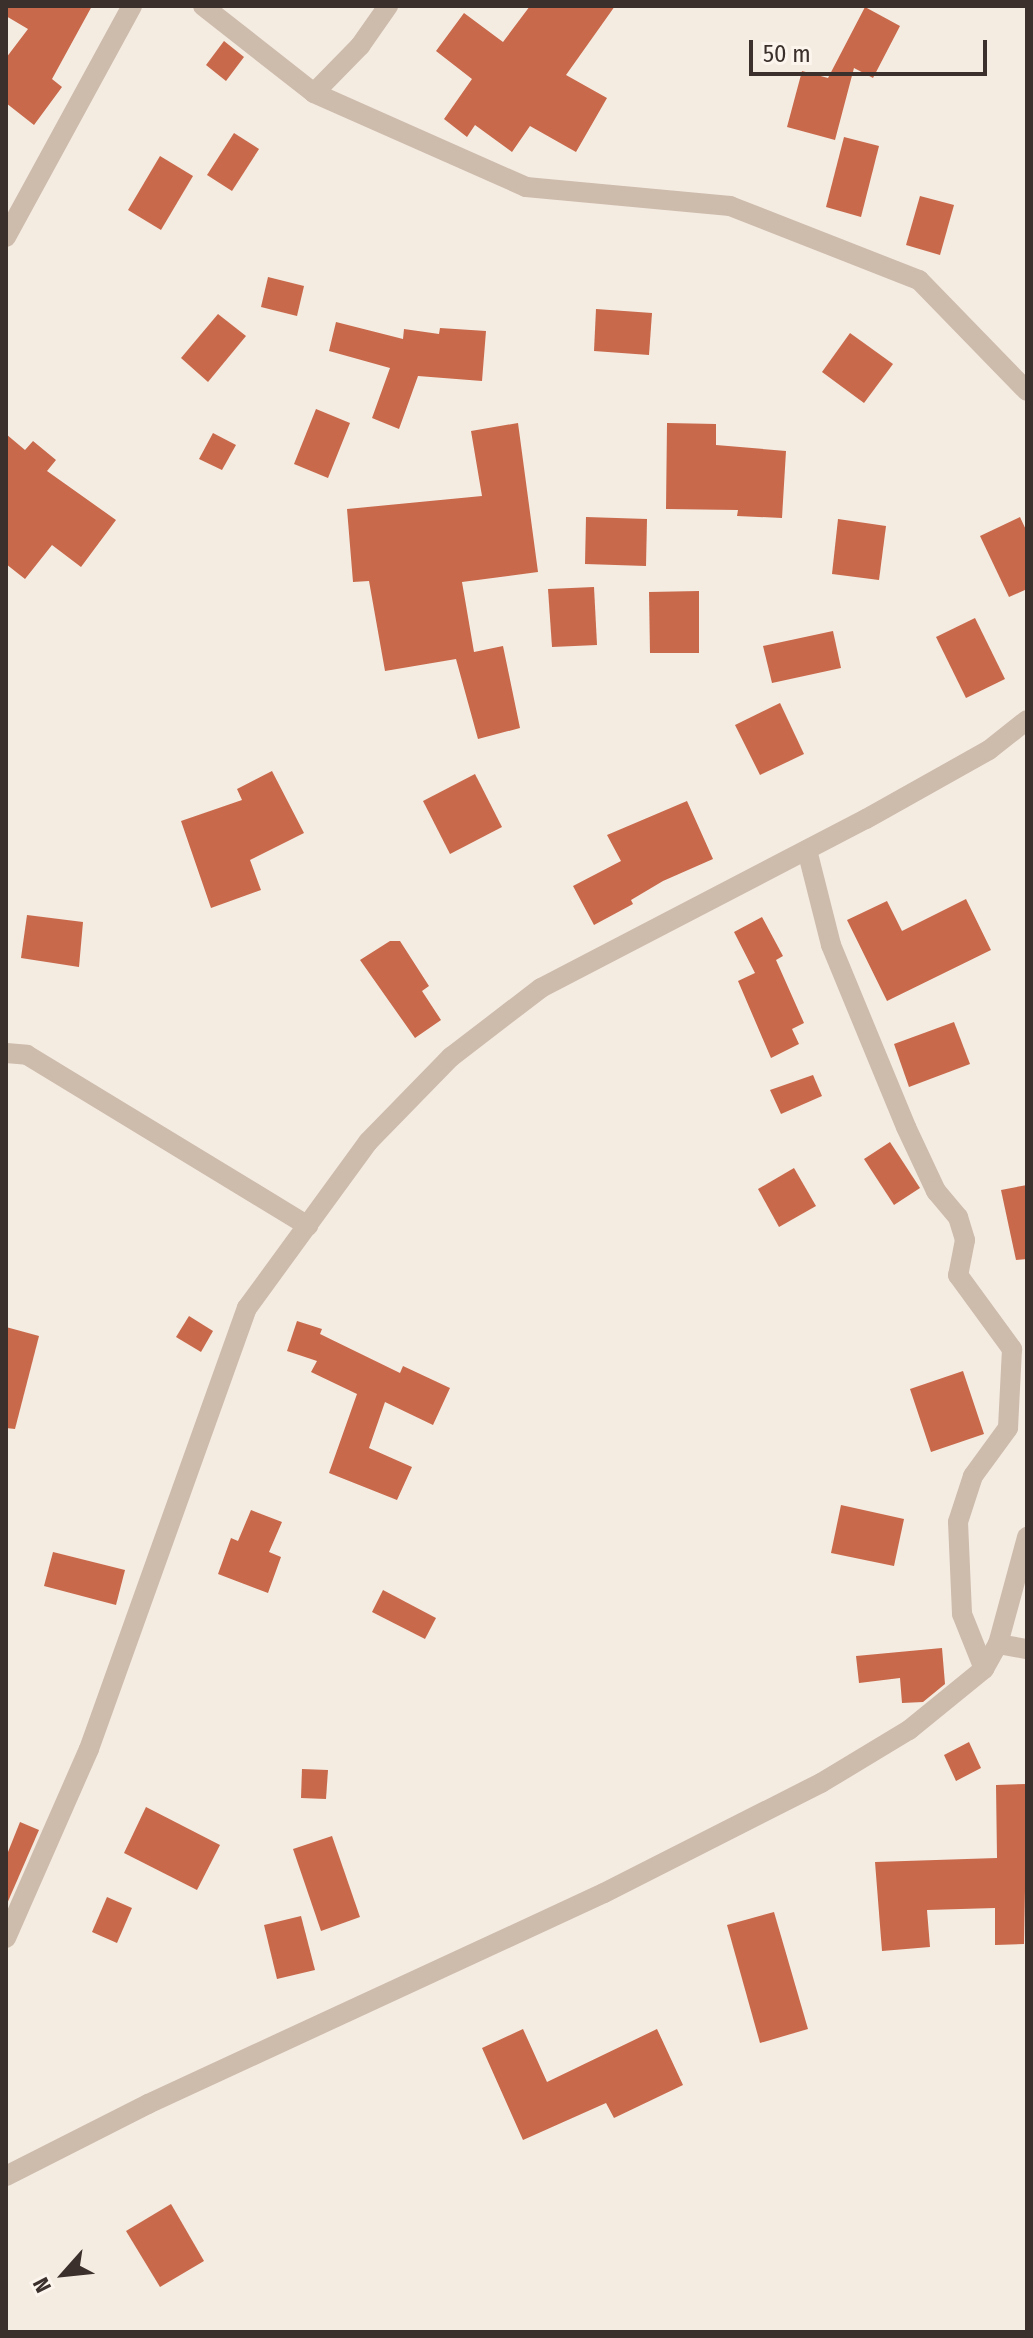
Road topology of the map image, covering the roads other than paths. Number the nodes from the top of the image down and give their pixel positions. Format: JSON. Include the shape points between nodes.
{"nodes":[{"id":1,"x":132,"y":6,"type":"edge"},
{"id":2,"x":203,"y":6,"type":"edge"},
{"id":3,"x":388,"y":6,"type":"edge"},
{"id":4,"x":314,"y":93,"type":"junction"},
{"id":5,"x":6,"y":237,"type":"edge"},
{"id":6,"x":1027,"y":391,"type":"edge"},
{"id":7,"x":1027,"y":720,"type":"edge"},
{"id":8,"x":807,"y":850,"type":"junction"},
{"id":9,"x":6,"y":1053,"type":"edge"},
{"id":10,"x":308,"y":1226,"type":"junction"},
{"id":11,"x":1027,"y":1537,"type":"edge"},
{"id":12,"x":998,"y":1644,"type":"junction"},
{"id":13,"x":1027,"y":1649,"type":"edge"},
{"id":14,"x":984,"y":1669,"type":"junction"},
{"id":15,"x":6,"y":1938,"type":"edge"},
{"id":16,"x":6,"y":2176,"type":"edge"}],
"edges":[{"from":1,"to":5,"type":"street"},
{"from":2,"to":4,"type":"street"},
{"from":3,"to":4,"type":"street","via":[[360,46]]},
{"from":4,"to":6,"type":"street","via":[[526,187],[730,206],[919,280]]},
{"from":7,"to":8,"type":"street","via":[[989,750]]},
{"from":8,"to":10,"type":"street","via":[[541,988],[451,1057],[368,1142]]},
{"from":8,"to":14,"type":"street","via":[[831,945],[906,1127],[936,1191],[958,1217],[965,1240],[958,1275],[1012,1349],[1008,1428],[973,1476],[958,1522],[962,1614]]},
{"from":9,"to":10,"type":"street","via":[[27,1055]]},
{"from":10,"to":15,"type":"street","via":[[247,1308],[89,1749]]},
{"from":11,"to":12,"type":"street"},
{"from":12,"to":13,"type":"street"},
{"from":12,"to":14,"type":"street"},
{"from":14,"to":16,"type":"street","via":[[909,1730],[821,1783],[604,1893],[148,2104]]}]}
